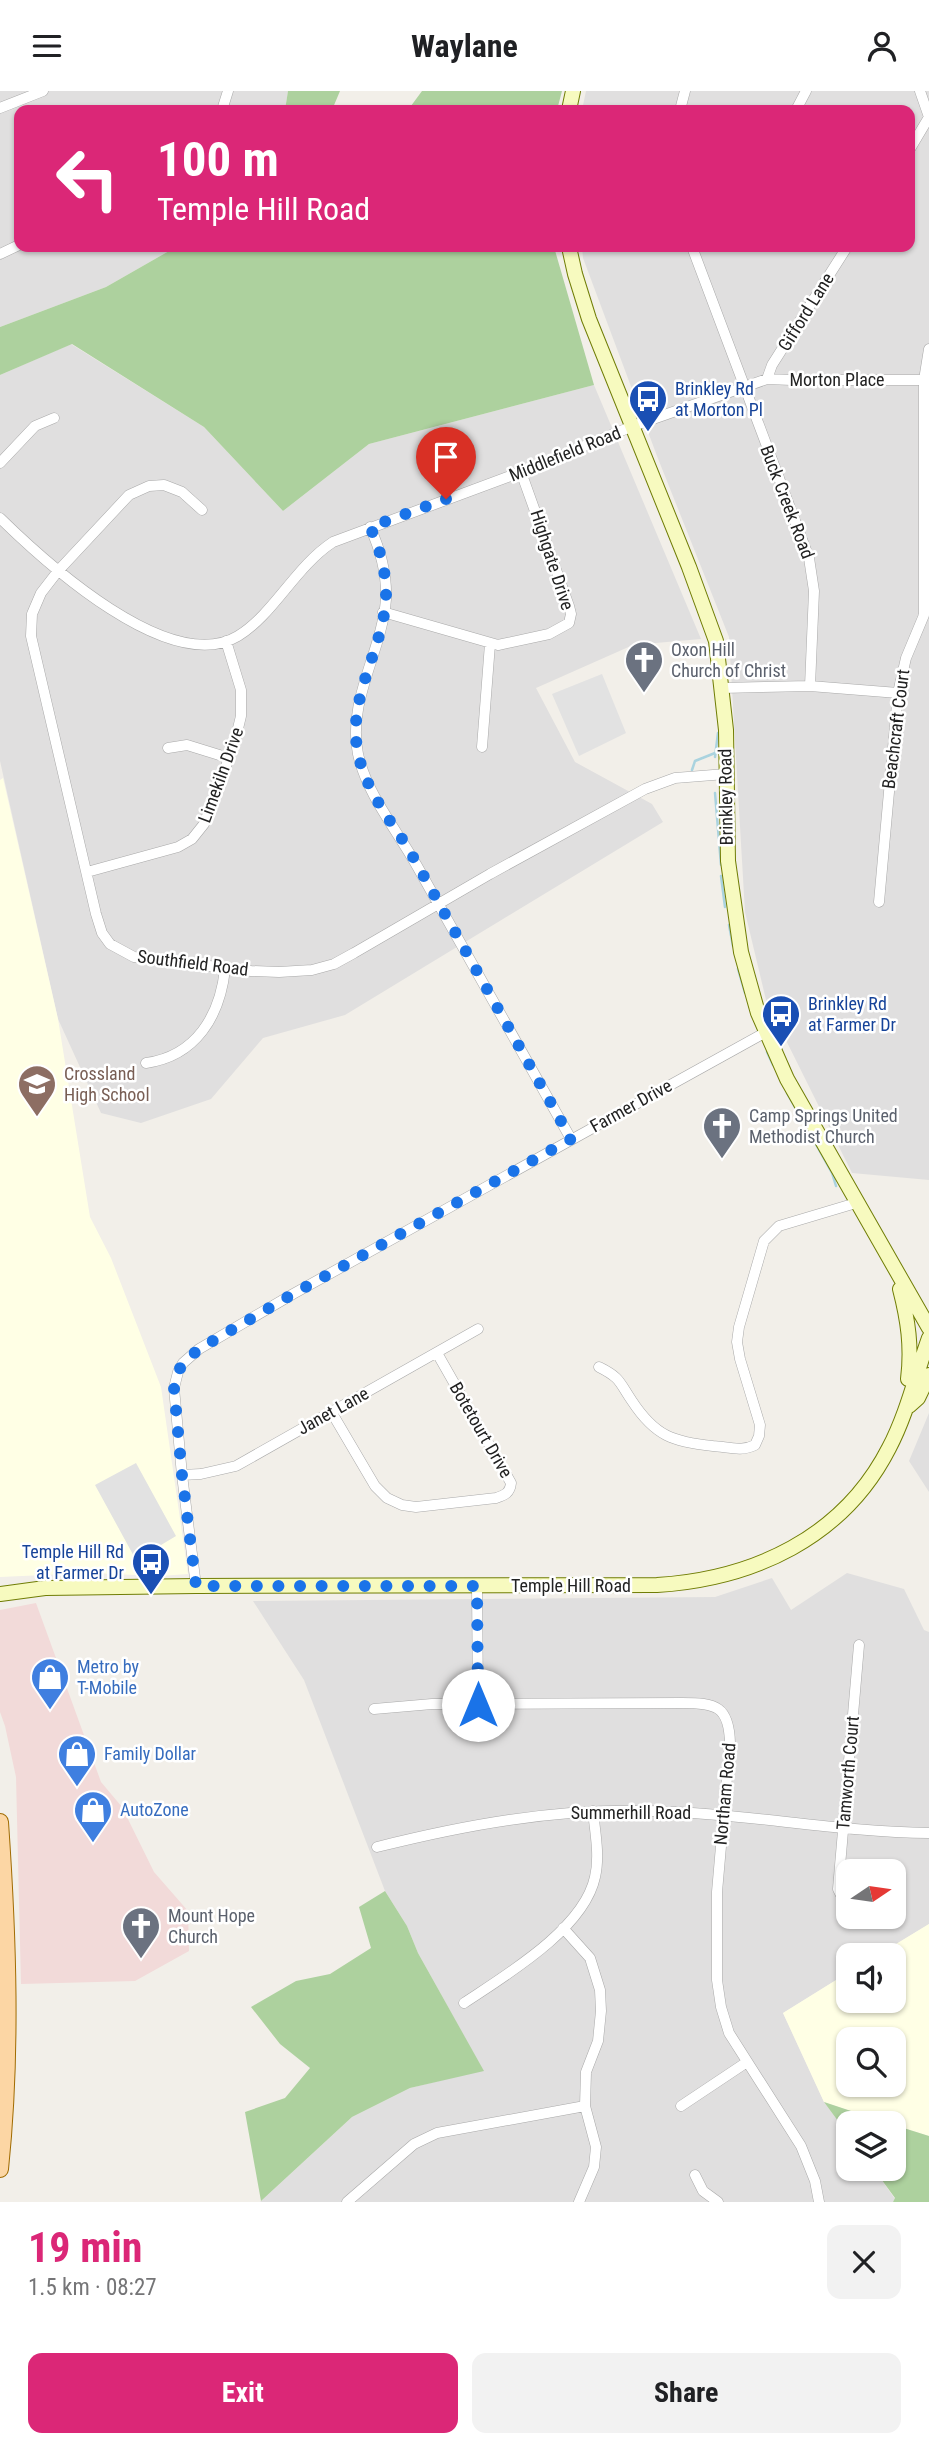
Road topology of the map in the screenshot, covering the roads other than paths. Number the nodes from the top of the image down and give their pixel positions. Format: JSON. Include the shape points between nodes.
{"nodes":[{"id":1,"x":43,"y":91,"type":"edge"},
{"id":2,"x":920,"y":91,"type":"edge"},
{"id":3,"x":0,"y":108,"type":"edge"},
{"id":4,"x":929,"y":118,"type":"edge"},
{"id":5,"x":915,"y":141,"type":"edge"},
{"id":6,"x":570,"y":252,"type":"edge"},
{"id":7,"x":694,"y":252,"type":"edge"},
{"id":8,"x":844,"y":252,"type":"edge"},
{"id":9,"x":929,"y":349,"type":"edge"},
{"id":10,"x":767,"y":379,"type":"junction"},
{"id":11,"x":924,"y":380,"type":"junction"},
{"id":12,"x":743,"y":385,"type":"junction"},
{"id":13,"x":54,"y":418,"type":"dead end"},
{"id":14,"x":633,"y":426,"type":"junction"},
{"id":15,"x":0,"y":463,"type":"edge"},
{"id":16,"x":521,"y":472,"type":"junction"},
{"id":17,"x":202,"y":510,"type":"dead end"},
{"id":18,"x":0,"y":519,"type":"edge"},
{"id":19,"x":370,"y":527,"type":"junction"},
{"id":20,"x":58,"y":571,"type":"junction"},
{"id":21,"x":383,"y":613,"type":"junction"},
{"id":22,"x":226,"y":641,"type":"junction"},
{"id":23,"x":490,"y":644,"type":"junction"},
{"id":24,"x":810,"y":686,"type":"junction"},
{"id":25,"x":722,"y":688,"type":"junction"},
{"id":26,"x":898,"y":693,"type":"junction"},
{"id":27,"x":482,"y":747,"type":"dead end"},
{"id":28,"x":169,"y":748,"type":"dead end"},
{"id":29,"x":229,"y":758,"type":"junction"},
{"id":30,"x":726,"y":774,"type":"junction"},
{"id":31,"x":87,"y":872,"type":"junction"},
{"id":32,"x":879,"y":902,"type":"dead end"},
{"id":33,"x":438,"y":903,"type":"junction"},
{"id":34,"x":225,"y":969,"type":"junction"},
{"id":35,"x":766,"y":1032,"type":"junction"},
{"id":36,"x":146,"y":1063,"type":"dead end"},
{"id":37,"x":571,"y":1139,"type":"junction"},
{"id":38,"x":856,"y":1203,"type":"junction"},
{"id":39,"x":894,"y":1269,"type":"junction"},
{"id":40,"x":929,"y":1328,"type":"edge"},
{"id":41,"x":478,"y":1329,"type":"dead end"},
{"id":42,"x":929,"y":1338,"type":"edge"},
{"id":43,"x":437,"y":1353,"type":"junction"},
{"id":44,"x":599,"y":1367,"type":"dead end"},
{"id":45,"x":929,"y":1375,"type":"edge"},
{"id":46,"x":903,"y":1412,"type":"junction"},
{"id":47,"x":332,"y":1413,"type":"junction"},
{"id":48,"x":182,"y":1475,"type":"junction"},
{"id":49,"x":196,"y":1586,"type":"junction"},
{"id":50,"x":477,"y":1586,"type":"junction"},
{"id":51,"x":0,"y":1594,"type":"edge"},
{"id":52,"x":859,"y":1645,"type":"dead end"},
{"id":53,"x":478,"y":1705,"type":"junction"},
{"id":54,"x":374,"y":1709,"type":"dead end"},
{"id":55,"x":593,"y":1811,"type":"junction"},
{"id":56,"x":723,"y":1815,"type":"junction"},
{"id":57,"x":0,"y":1822,"type":"edge"},
{"id":58,"x":843,"y":1827,"type":"junction"},
{"id":59,"x":929,"y":1833,"type":"edge"},
{"id":60,"x":377,"y":1847,"type":"dead end"},
{"id":61,"x":840,"y":1859,"type":"edge"},
{"id":62,"x":563,"y":1928,"type":"junction"},
{"id":63,"x":464,"y":2003,"type":"dead end"},
{"id":64,"x":747,"y":2061,"type":"junction"},
{"id":65,"x":3,"y":2065,"type":"edge"},
{"id":66,"x":585,"y":2106,"type":"junction"},
{"id":67,"x":681,"y":2106,"type":"dead end"},
{"id":68,"x":0,"y":2169,"type":"edge"},
{"id":69,"x":695,"y":2175,"type":"dead end"},
{"id":70,"x":348,"y":2202,"type":"edge"},
{"id":71,"x":579,"y":2202,"type":"edge"},
{"id":72,"x":718,"y":2202,"type":"edge"},
{"id":73,"x":819,"y":2202,"type":"edge"}],
"edges":[{"from":1,"to":3,"type":"street"},
{"from":2,"to":4,"type":"street"},
{"from":4,"to":5,"type":"street"},
{"from":6,"to":14,"type":"main road","name":"Brinkley Road","via":[[589,319]]},
{"from":7,"to":12,"type":"street","name":"Buck Creek Road"},
{"from":8,"to":10,"type":"street","name":"Gifford Lane"},
{"from":9,"to":11,"type":"street","name":"Beachcraft Court"},
{"from":10,"to":11,"type":"street","name":"Morton Place"},
{"from":10,"to":12,"type":"street","name":"Morton Place"},
{"from":11,"to":26,"type":"street","name":"Beachcraft Court","via":[[924,615],[906,657]]},
{"from":12,"to":14,"type":"street","name":"Morton Place"},
{"from":12,"to":24,"type":"street","name":"Buck Creek Road","via":[[812,568]]},
{"from":13,"to":15,"type":"street","via":[[35,426]]},
{"from":14,"to":16,"type":"street","name":"Middlefield Road"},
{"from":14,"to":25,"type":"main road","name":"Brinkley Road","via":[[716,641]]},
{"from":16,"to":19,"type":"street","name":"Middlefield Road"},
{"from":16,"to":23,"type":"street","name":"Highgate Drive","via":[[563,584],[571,620],[550,634],[506,645]]},
{"from":17,"to":20,"type":"street","name":"Southfield Road","via":[[173,488],[140,489],[124,500]]},
{"from":18,"to":20,"type":"street"},
{"from":19,"to":21,"type":"street","via":[[383,563]]},
{"from":19,"to":22,"type":"street","name":"Middlefield Road","via":[[342,537],[316,554],[254,623]]},
{"from":20,"to":22,"type":"street","via":[[96,601],[164,635],[198,643]]},
{"from":20,"to":31,"type":"street","name":"Southfield Road","via":[[37,600],[30,631]]},
{"from":21,"to":23,"type":"street","name":"Highgate Drive"},
{"from":21,"to":33,"type":"street","via":[[355,716],[358,755],[369,785]]},
{"from":22,"to":29,"type":"street","name":"Limekiln Drive","via":[[242,706]]},
{"from":23,"to":27,"type":"street"},
{"from":24,"to":25,"type":"street"},
{"from":24,"to":26,"type":"street"},
{"from":25,"to":30,"type":"main road","name":"Brinkley Road"},
{"from":26,"to":32,"type":"street","name":"Beachcraft Court"},
{"from":28,"to":29,"type":"street","via":[[187,745]]},
{"from":29,"to":31,"type":"street","name":"Limekiln Drive","via":[[204,824],[192,839]]},
{"from":30,"to":33,"type":"street","name":"Southfield Road","via":[[661,782]]},
{"from":30,"to":35,"type":"main road","name":"Brinkley Road","via":[[727,861],[735,919],[749,984]]},
{"from":31,"to":34,"type":"street","name":"Southfield Road","via":[[99,925],[114,948],[145,960]]},
{"from":33,"to":34,"type":"street","name":"Southfield Road","via":[[324,967],[279,972]]},
{"from":33,"to":37,"type":"street"},
{"from":34,"to":36,"type":"street","via":[[220,998],[201,1033],[172,1057]]},
{"from":35,"to":37,"type":"street","name":"Farmer Drive"},
{"from":35,"to":38,"type":"main road","name":"Brinkley Road"},
{"from":37,"to":48,"type":"street","name":"Farmer Drive","via":[[191,1356],[178,1372],[174,1388]]},
{"from":38,"to":39,"type":"main road","name":"Brinkley Road"},
{"from":38,"to":44,"type":"street","via":[[779,1226],[764,1241],[737,1342],[760,1425],[755,1445],[746,1450],[669,1438],[633,1403],[617,1376]]},
{"from":39,"to":40,"type":"main road","name":"Brinkley Road"},
{"from":39,"to":46,"type":"main road","via":[[911,1345]]},
{"from":41,"to":43,"type":"street","name":"Janet Lane"},
{"from":42,"to":46,"type":"main road","name":"Temple Hill Road"},
{"from":43,"to":47,"type":"street","name":"Janet Lane"},
{"from":43,"to":47,"type":"street","name":"Botetourt Drive","via":[[512,1483],[505,1495],[416,1507],[397,1503],[380,1494]]},
{"from":45,"to":46,"type":"main road","via":[[918,1398]]},
{"from":46,"to":50,"type":"main road","name":"Temple Hill Road","via":[[890,1447],[853,1501],[805,1541],[760,1565],[681,1584]]},
{"from":47,"to":48,"type":"street","name":"Janet Lane","via":[[236,1466]]},
{"from":48,"to":49,"type":"street","name":"Farmer Drive"},
{"from":49,"to":50,"type":"main road","name":"Temple Hill Road"},
{"from":49,"to":51,"type":"main road","name":"Temple Hill Road","via":[[45,1588]]},
{"from":50,"to":53,"type":"street"},
{"from":52,"to":58,"type":"street","name":"Tamworth Court"},
{"from":53,"to":54,"type":"street","name":"Northam Road"},
{"from":53,"to":56,"type":"street","name":"Northam Road","via":[[712,1706],[726,1716],[729,1728]]},
{"from":55,"to":56,"type":"street","name":"Summerhill Road"},
{"from":55,"to":60,"type":"street","name":"Summerhill Road","via":[[491,1821]]},
{"from":55,"to":62,"type":"street","via":[[594,1879],[585,1902]]},
{"from":56,"to":58,"type":"street","name":"Summerhill Road"},
{"from":56,"to":64,"type":"street","name":"Northam Road","via":[[717,1980],[724,2021]]},
{"from":57,"to":65,"type":"main road","via":[[7,1971]]},
{"from":58,"to":59,"type":"street","name":"Summerhill Road"},
{"from":58,"to":61,"type":"street","name":"Tamworth Court"},
{"from":62,"to":63,"type":"street","via":[[525,1962]]},
{"from":62,"to":66,"type":"street","via":[[590,1958],[600,1990],[598,2041],[586,2072]]},
{"from":64,"to":67,"type":"street"},
{"from":64,"to":73,"type":"street","name":"Northam Road","via":[[801,2146]]},
{"from":65,"to":68,"type":"main road"},
{"from":66,"to":70,"type":"street","via":[[437,2133],[414,2144]]},
{"from":66,"to":71,"type":"street","via":[[596,2147],[594,2167]]},
{"from":69,"to":72,"type":"street","via":[[703,2191]]}]}
